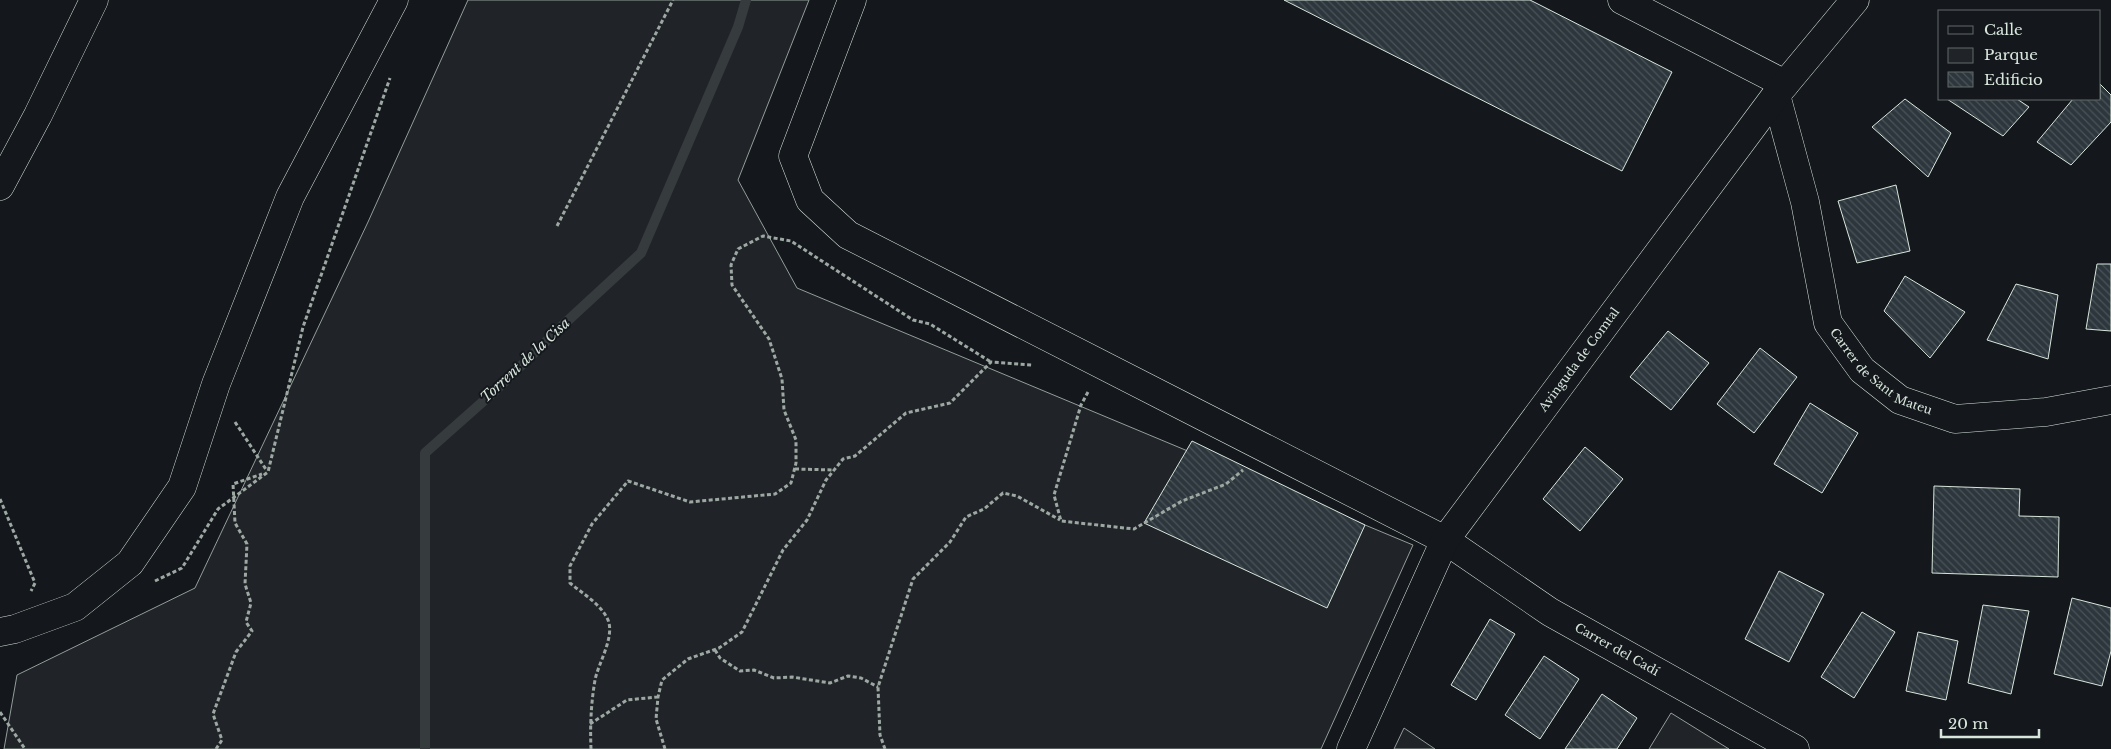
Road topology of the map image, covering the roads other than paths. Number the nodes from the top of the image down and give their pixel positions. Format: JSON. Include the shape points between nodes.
{"nodes":[{"id":1,"x":94,"y":0,"type":"edge"},
{"id":2,"x":394,"y":0,"type":"edge"},
{"id":3,"x":852,"y":0,"type":"edge"},
{"id":4,"x":1622,"y":0,"type":"edge"},
{"id":5,"x":1855,"y":0,"type":"edge"},
{"id":6,"x":1781,"y":90,"type":"junction"},
{"id":7,"x":0,"y":186,"type":"edge"},
{"id":8,"x":2111,"y":400,"type":"edge"},
{"id":9,"x":1445,"y":540,"type":"junction"},
{"id":10,"x":8,"y":630,"type":"edge"},
{"id":11,"x":1351,"y":749,"type":"edge"},
{"id":12,"x":1795,"y":749,"type":"edge"}],
"edges":[{"from":1,"to":7,"type":"street"},
{"from":2,"to":10,"type":"street","via":[[290,197],[216,384],[182,486],[130,563],[75,607]]},
{"from":3,"to":9,"type":"street","name":"Carrer del Cadí","via":[[794,156],[810,200],[848,235]]},
{"from":4,"to":6,"type":"street"},
{"from":5,"to":6,"type":"street","name":"Avinguda de Comtal"},
{"from":6,"to":8,"type":"street","name":"Carrer de Sant Mateu","via":[[1828,323],[1862,370],[1900,400],[1955,418],[2046,412]]},
{"from":6,"to":9,"type":"street","name":"Avinguda de Comtal"},
{"from":9,"to":11,"type":"street","name":"Avinguda de Comtal"},
{"from":9,"to":12,"type":"street","name":"Carrer del Cadí","via":[[1550,612]]}]}
